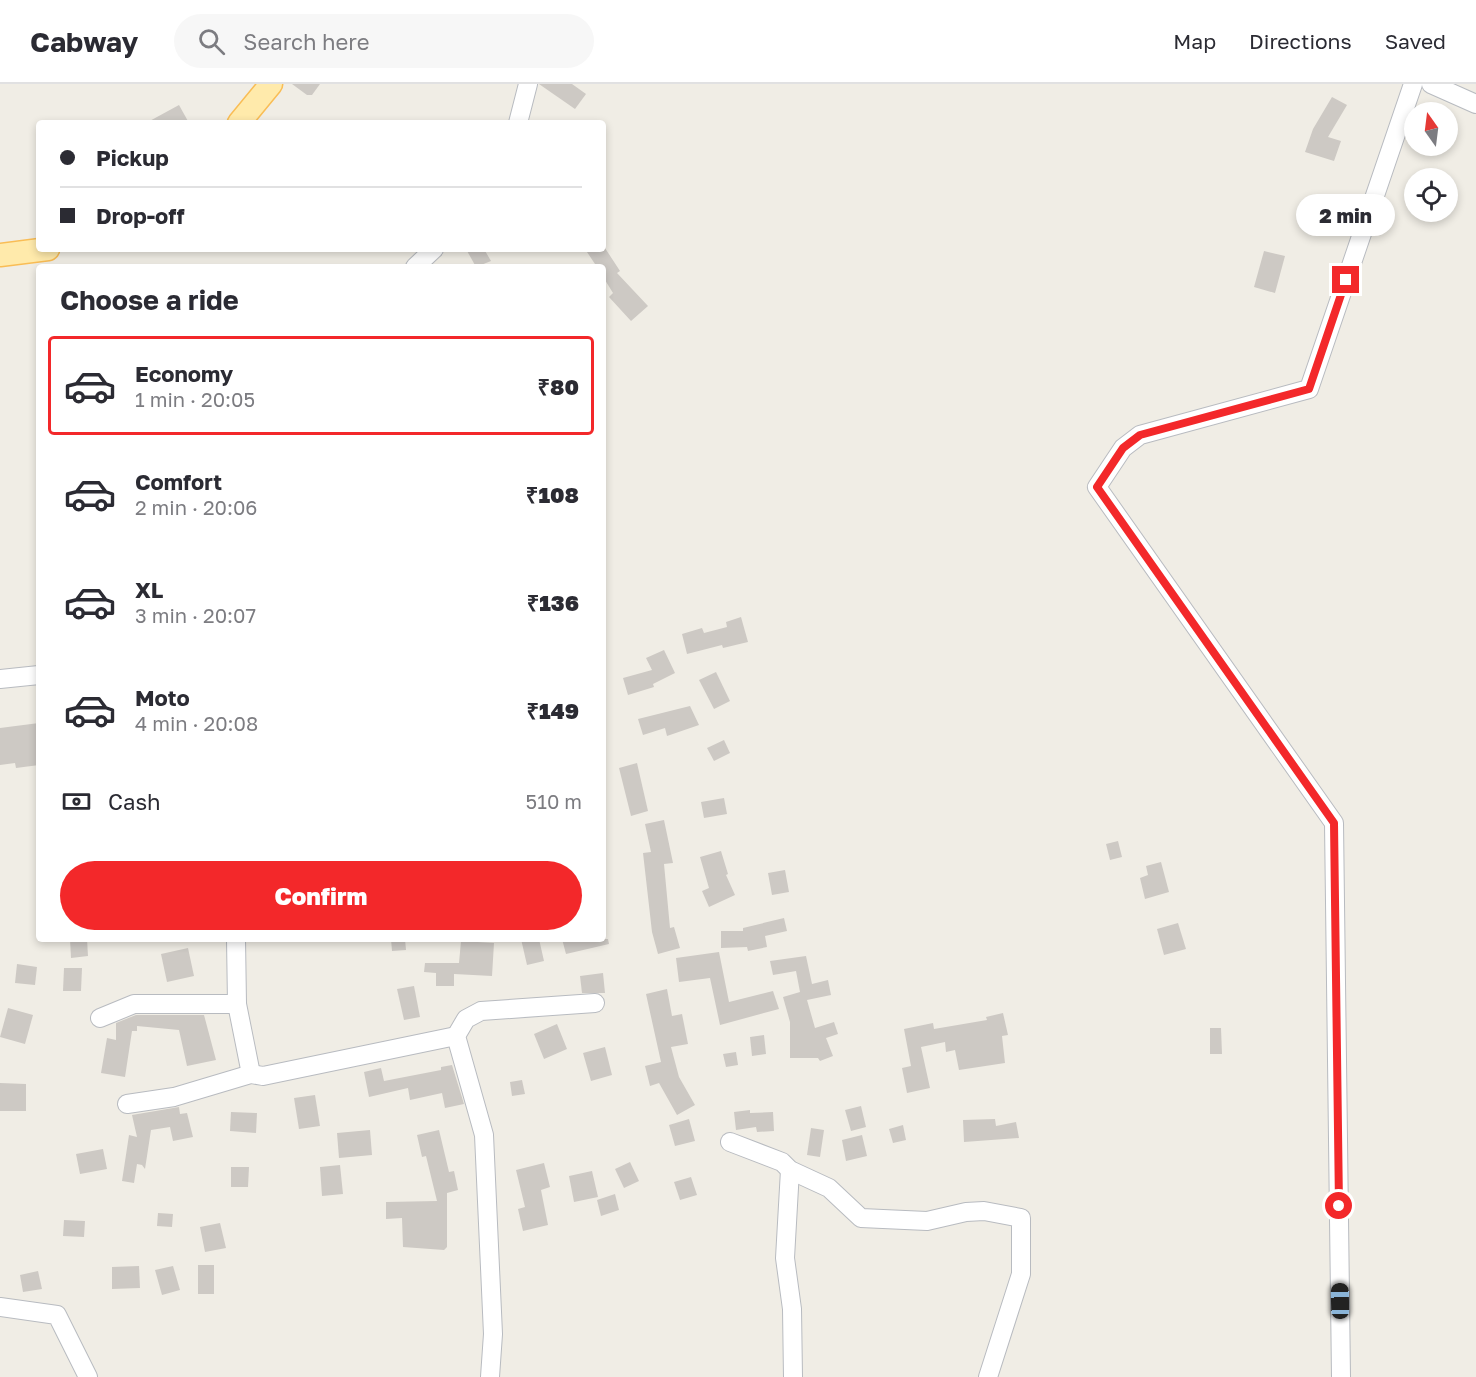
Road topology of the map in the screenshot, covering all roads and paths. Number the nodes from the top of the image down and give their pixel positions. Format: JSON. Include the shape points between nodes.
{"nodes":[{"id":1,"x":271,"y":84,"type":"edge"},
{"id":2,"x":528,"y":84,"type":"edge"},
{"id":3,"x":1413,"y":84,"type":"edge"},
{"id":4,"x":1431,"y":84,"type":"edge"},
{"id":5,"x":1476,"y":104,"type":"edge"},
{"id":6,"x":241,"y":120,"type":"edge"},
{"id":7,"x":519,"y":120,"type":"edge"},
{"id":8,"x":36,"y":250,"type":"edge"},
{"id":9,"x":431,"y":252,"type":"edge"},
{"id":10,"x":0,"y":255,"type":"edge"},
{"id":11,"x":418,"y":264,"type":"edge"},
{"id":12,"x":36,"y":675,"type":"edge"},
{"id":13,"x":0,"y":679,"type":"edge"},
{"id":14,"x":236,"y":942,"type":"edge"},
{"id":15,"x":595,"y":1003,"type":"dead end"},
{"id":16,"x":237,"y":1004,"type":"junction"},
{"id":17,"x":100,"y":1018,"type":"dead end"},
{"id":18,"x":456,"y":1036,"type":"junction"},
{"id":19,"x":251,"y":1074,"type":"junction"},
{"id":20,"x":127,"y":1104,"type":"dead end"},
{"id":21,"x":730,"y":1142,"type":"dead end"},
{"id":22,"x":790,"y":1170,"type":"junction"},
{"id":23,"x":0,"y":1307,"type":"edge"},
{"id":24,"x":88,"y":1377,"type":"edge"},
{"id":25,"x":490,"y":1377,"type":"edge"},
{"id":26,"x":793,"y":1377,"type":"edge"},
{"id":27,"x":988,"y":1377,"type":"edge"},
{"id":28,"x":1341,"y":1377,"type":"edge"}],
"edges":[{"from":1,"to":6,"type":"main road"},
{"from":2,"to":7,"type":"street"},
{"from":3,"to":28,"type":"street","via":[[1309,389],[1140,435],[1123,448],[1097,487],[1334,823]]},
{"from":4,"to":5,"type":"street"},
{"from":8,"to":10,"type":"main road"},
{"from":9,"to":11,"type":"street"},
{"from":12,"to":13,"type":"street"},
{"from":14,"to":16,"type":"street"},
{"from":15,"to":18,"type":"street","via":[[481,1011],[466,1019]]},
{"from":16,"to":17,"type":"street","via":[[134,1004]]},
{"from":16,"to":19,"type":"street"},
{"from":18,"to":19,"type":"street","via":[[263,1076]]},
{"from":18,"to":25,"type":"street","via":[[484,1136],[493,1334]]},
{"from":19,"to":20,"type":"street","via":[[174,1097]]},
{"from":21,"to":22,"type":"street","via":[[782,1162]]},
{"from":22,"to":26,"type":"street","via":[[785,1258],[792,1309]]},
{"from":22,"to":27,"type":"street","via":[[829,1188],[861,1218],[927,1221],[984,1211],[1021,1218],[1021,1274]]},
{"from":23,"to":24,"type":"street","via":[[57,1315]]}]}
